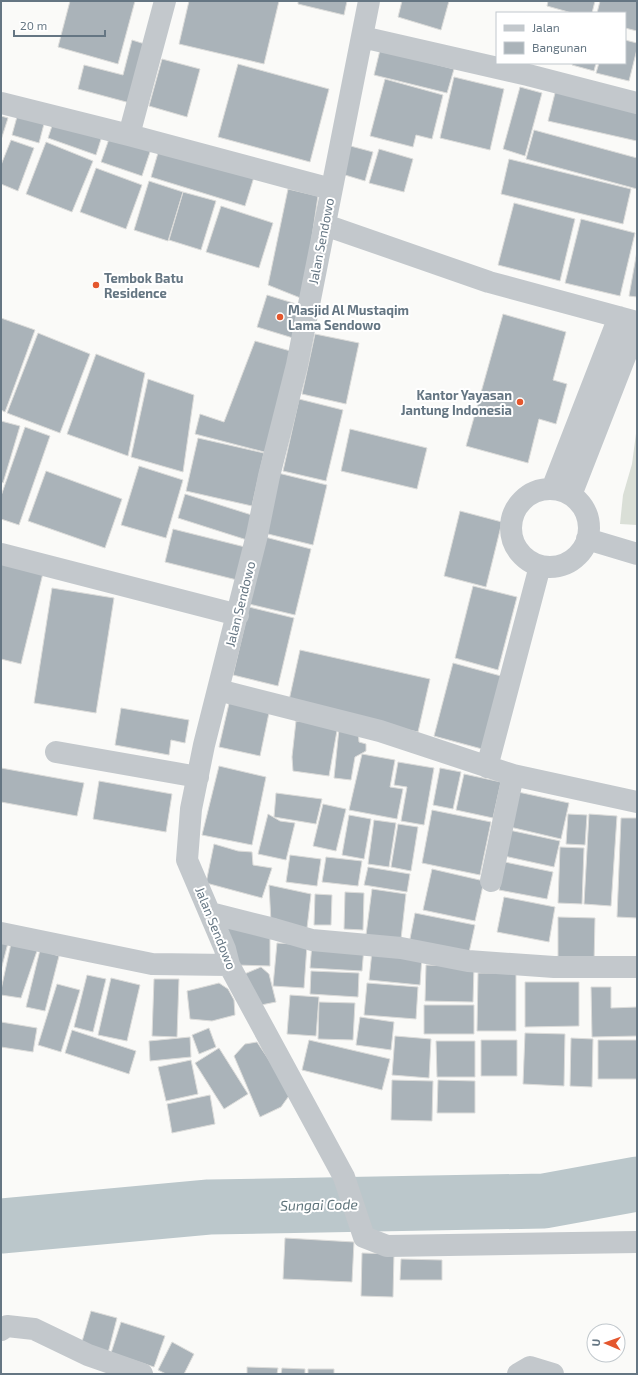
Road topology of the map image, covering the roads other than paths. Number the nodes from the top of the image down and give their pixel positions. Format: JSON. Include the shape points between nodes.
{"nodes":[{"id":1,"x":165,"y":1,"type":"edge"},
{"id":2,"x":369,"y":1,"type":"edge"},
{"id":3,"x":362,"y":38,"type":"junction"},
{"id":4,"x":1,"y":103,"type":"edge"},
{"id":5,"x":637,"y":103,"type":"edge"},
{"id":6,"x":129,"y":135,"type":"junction"},
{"id":7,"x":331,"y":189,"type":"junction"},
{"id":8,"x":325,"y":225,"type":"junction"},
{"id":9,"x":631,"y":322,"type":"edge"},
{"id":10,"x":562,"y":492,"type":"junction"},
{"id":11,"x":587,"y":539,"type":"junction"},
{"id":12,"x":1,"y":554,"type":"edge"},
{"id":13,"x":637,"y":554,"type":"edge"},
{"id":14,"x":540,"y":566,"type":"junction"},
{"id":15,"x":238,"y":615,"type":"junction"},
{"id":16,"x":218,"y":690,"type":"junction"},
{"id":17,"x":56,"y":752,"type":"dead end"},
{"id":18,"x":487,"y":767,"type":"junction"},
{"id":19,"x":513,"y":775,"type":"junction"},
{"id":20,"x":198,"y":777,"type":"junction"},
{"id":21,"x":637,"y":802,"type":"edge"},
{"id":22,"x":491,"y":881,"type":"dead end"},
{"id":23,"x":210,"y":913,"type":"junction"},
{"id":24,"x":1,"y":933,"type":"edge"},
{"id":25,"x":229,"y":965,"type":"junction"},
{"id":26,"x":637,"y":967,"type":"edge"},
{"id":27,"x":637,"y":1242,"type":"edge"},
{"id":28,"x":1,"y":1330,"type":"edge"},
{"id":29,"x":525,"y":1372,"type":"edge"},
{"id":30,"x":142,"y":1374,"type":"edge"},
{"id":31,"x":554,"y":1374,"type":"edge"}],
"edges":[{"from":1,"to":6,"type":"street"},
{"from":2,"to":3,"type":"street","name":"Jalan Sendowo"},
{"from":3,"to":5,"type":"street","via":[[528,75]]},
{"from":3,"to":7,"type":"street","name":"Jalan Sendowo"},
{"from":4,"to":6,"type":"street"},
{"from":6,"to":7,"type":"street"},
{"from":7,"to":8,"type":"street","name":"Jalan Sendowo"},
{"from":8,"to":9,"type":"street","via":[[489,282]]},
{"from":8,"to":15,"type":"street","name":"Jalan Sendowo","via":[[297,365]]},
{"from":9,"to":10,"type":"street"},
{"from":10,"to":11,"type":"street","via":[[580,503],[586,514],[589,526]]},
{"from":10,"to":14,"type":"street","via":[[538,491],[525,497],[516,508],[511,522],[511,536],[517,550],[527,560]]},
{"from":11,"to":13,"type":"street"},
{"from":11,"to":14,"type":"street","via":[[574,559],[564,565]]},
{"from":12,"to":15,"type":"street"},
{"from":14,"to":18,"type":"street"},
{"from":15,"to":16,"type":"street","name":"Jalan Sendowo"},
{"from":16,"to":18,"type":"street","via":[[380,731]]},
{"from":16,"to":20,"type":"street","name":"Jalan Sendowo"},
{"from":17,"to":20,"type":"street"},
{"from":18,"to":19,"type":"street"},
{"from":19,"to":21,"type":"street"},
{"from":19,"to":22,"type":"street"},
{"from":20,"to":23,"type":"street","name":"Jalan Sendowo","via":[[191,809],[187,860]]},
{"from":23,"to":25,"type":"street","name":"Jalan Sendowo"},
{"from":23,"to":26,"type":"street","via":[[312,940],[401,948],[468,961],[554,967]]},
{"from":24,"to":25,"type":"street","via":[[152,964]]},
{"from":25,"to":27,"type":"street","name":"Jalan Sendowo","via":[[344,1177],[364,1237],[386,1246]]},
{"from":28,"to":30,"type":"street","via":[[7,1326],[34,1329],[88,1355]]},
{"from":29,"to":31,"type":"street"}]}
